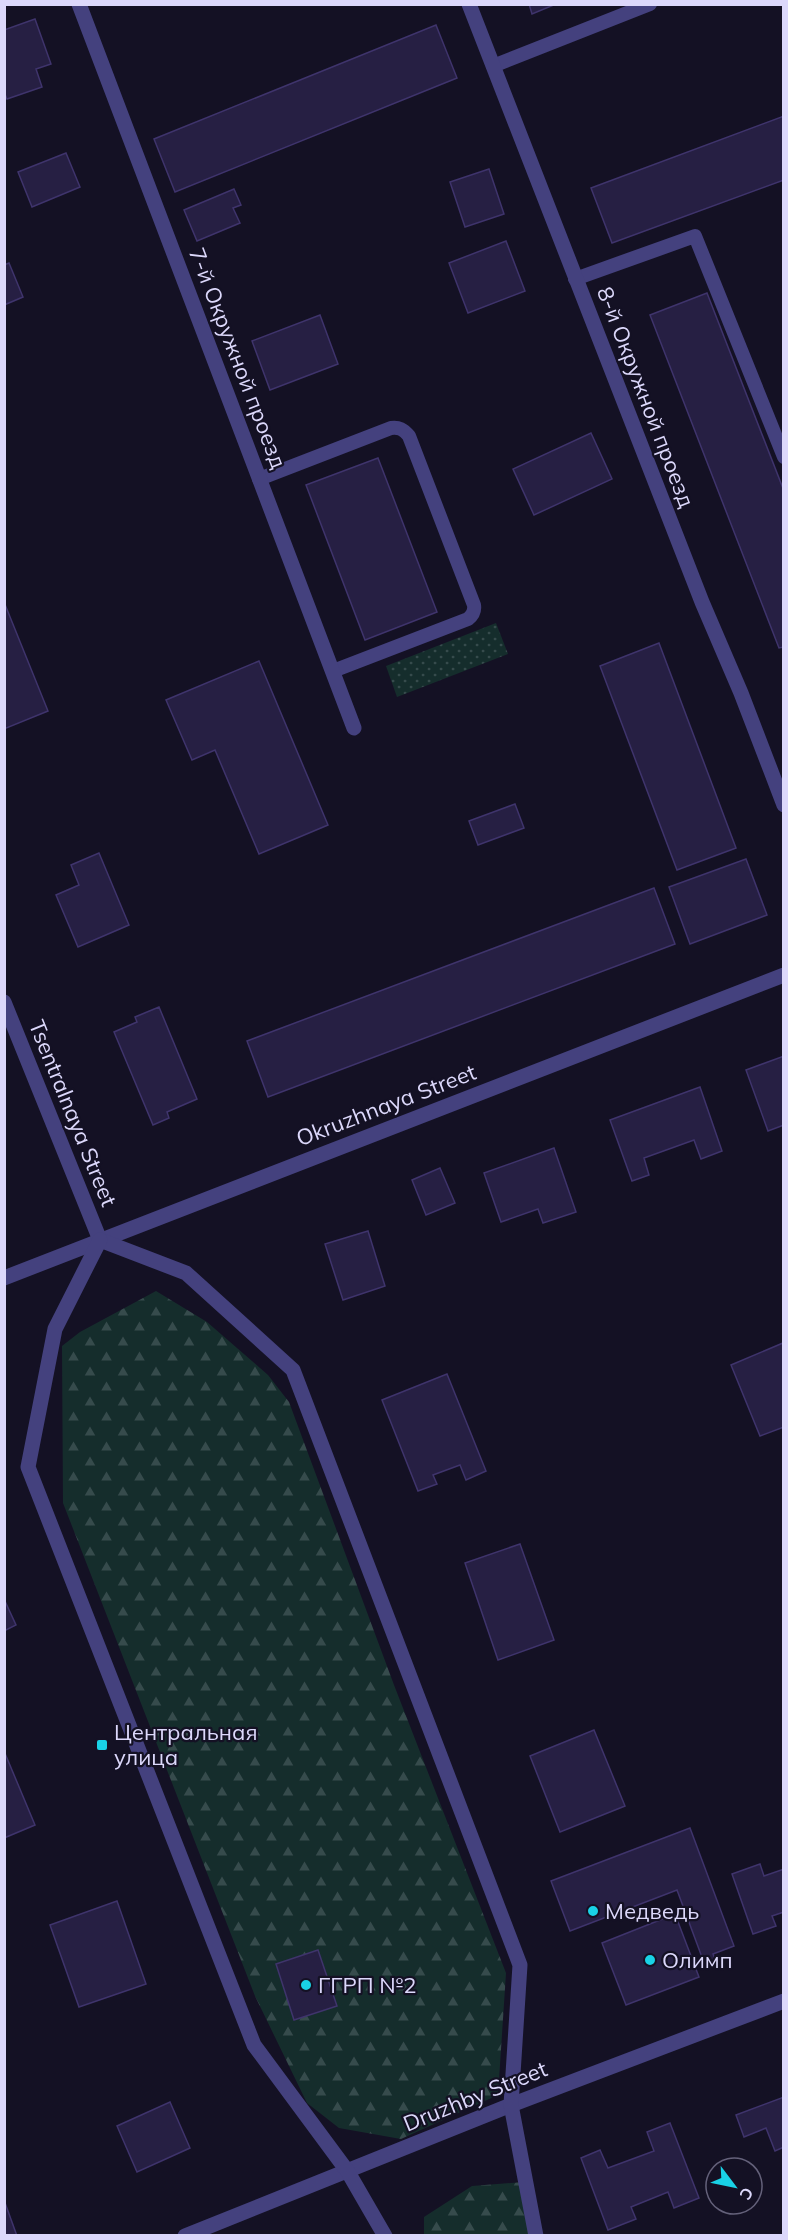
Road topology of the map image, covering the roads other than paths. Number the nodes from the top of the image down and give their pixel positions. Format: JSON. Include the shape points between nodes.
{"nodes":[{"id":1,"x":79,"y":4,"type":"edge"},
{"id":2,"x":469,"y":4,"type":"edge"},
{"id":3,"x":650,"y":4,"type":"edge"},
{"id":4,"x":493,"y":66,"type":"junction"},
{"id":5,"x":575,"y":279,"type":"junction"},
{"id":6,"x":783,"y":457,"type":"edge"},
{"id":7,"x":259,"y":479,"type":"junction"},
{"id":8,"x":333,"y":671,"type":"junction"},
{"id":9,"x":354,"y":728,"type":"dead end"},
{"id":10,"x":783,"y":805,"type":"edge"},
{"id":11,"x":783,"y":975,"type":"edge"},
{"id":12,"x":4,"y":1002,"type":"edge"},
{"id":13,"x":100,"y":1240,"type":"junction"},
{"id":14,"x":4,"y":1278,"type":"edge"},
{"id":15,"x":783,"y":2001,"type":"edge"},
{"id":16,"x":511,"y":2105,"type":"junction"},
{"id":17,"x":348,"y":2172,"type":"junction"},
{"id":18,"x":185,"y":2235,"type":"edge"},
{"id":19,"x":385,"y":2235,"type":"edge"},
{"id":20,"x":536,"y":2235,"type":"edge"}],
"edges":[{"from":1,"to":7,"type":"street","name":"7-й Окружной проезд"},
{"from":2,"to":4,"type":"street","name":"8-й Окружной проезд"},
{"from":3,"to":4,"type":"lane"},
{"from":4,"to":5,"type":"street","name":"8-й Окружной проезд"},
{"from":5,"to":6,"type":"lane","via":[[695,236]]},
{"from":5,"to":10,"type":"street","name":"8-й Окружной проезд"},
{"from":7,"to":8,"type":"street","name":"7-й Окружной проезд"},
{"from":7,"to":8,"type":"lane","via":[[391,428],[398,427],[409,436],[475,609],[468,619]]},
{"from":8,"to":9,"type":"street","name":"7-й Окружной проезд"},
{"from":11,"to":13,"type":"street","name":"Okruzhnaya Street"},
{"from":12,"to":13,"type":"street","name":"Tsentralnaya Street"},
{"from":13,"to":14,"type":"street","name":"Okruzhnaya Street"},
{"from":13,"to":16,"type":"street","via":[[186,1273],[292,1370],[519,1965]]},
{"from":13,"to":17,"type":"street","via":[[55,1329],[28,1467],[254,2045]]},
{"from":15,"to":16,"type":"street","name":"Druzhby Street"},
{"from":16,"to":17,"type":"street","name":"Druzhby Street"},
{"from":16,"to":20,"type":"street"},
{"from":17,"to":18,"type":"street","name":"Druzhby Street"},
{"from":17,"to":19,"type":"street"}]}
